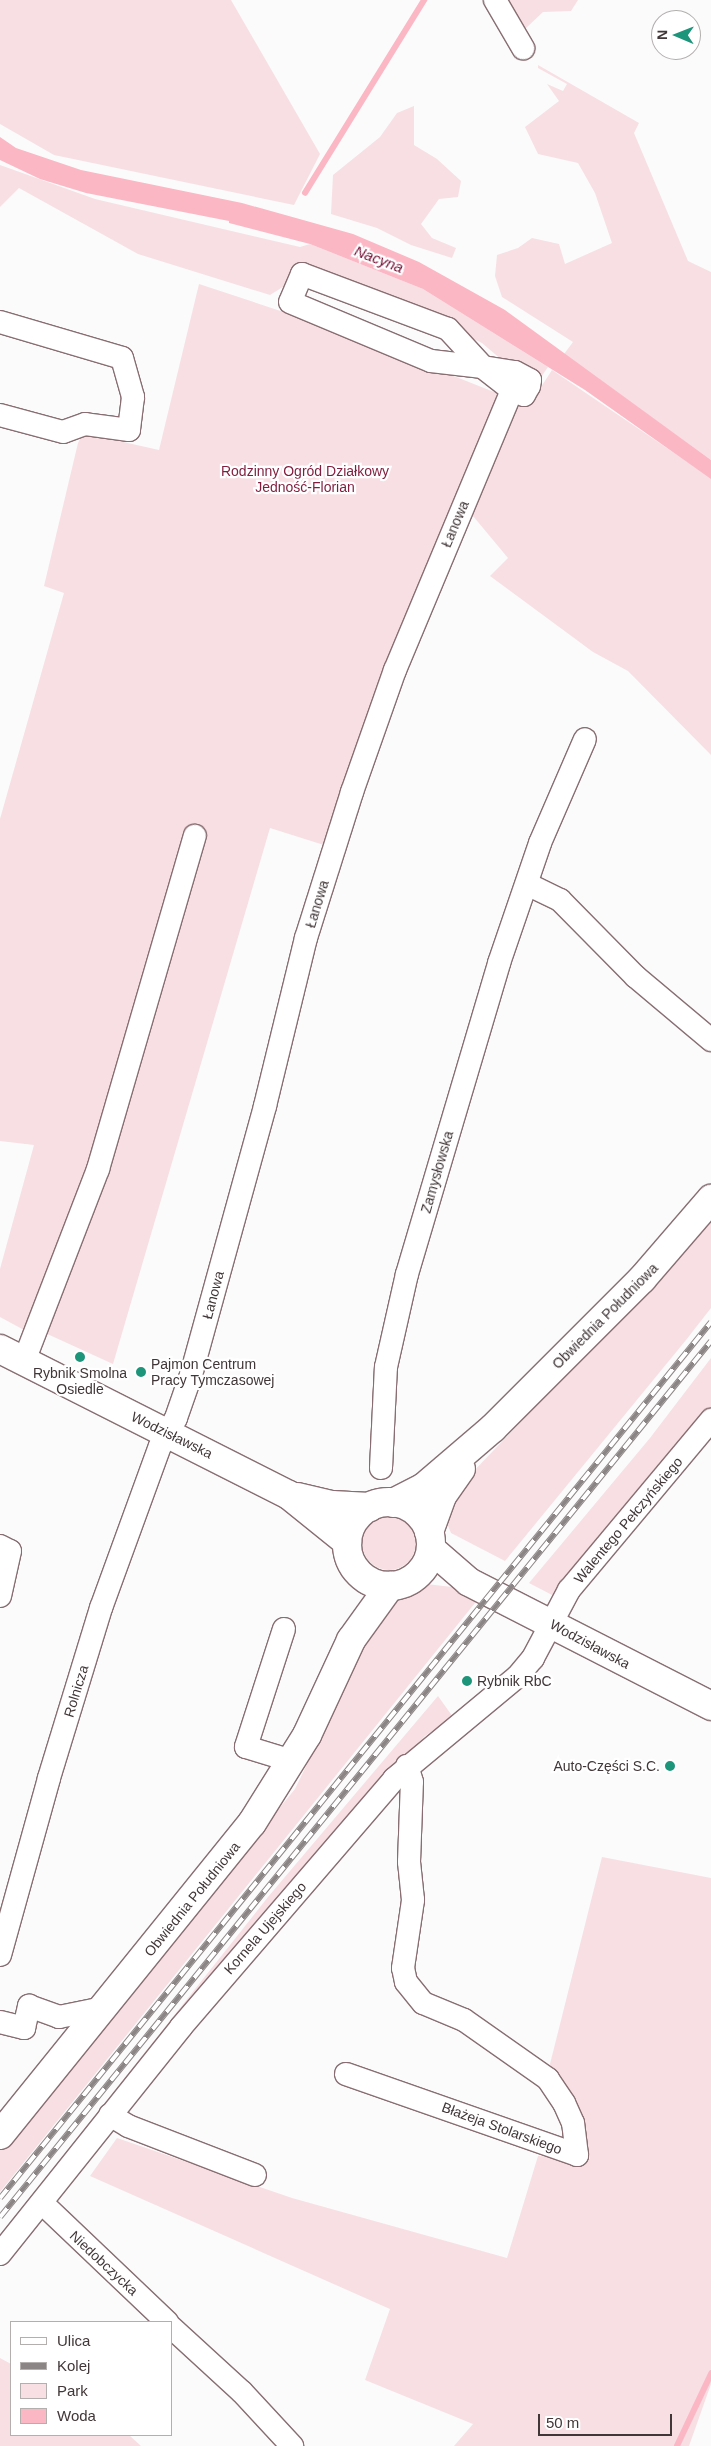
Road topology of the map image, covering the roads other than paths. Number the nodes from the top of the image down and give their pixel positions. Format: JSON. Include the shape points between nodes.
{"nodes":[{"id":1,"x":495,"y":0,"type":"edge"},
{"id":2,"x":523,"y":48,"type":"dead end"},
{"id":3,"x":0,"y":322,"type":"edge"},
{"id":4,"x":483,"y":367,"type":"junction"},
{"id":5,"x":0,"y":415,"type":"edge"},
{"id":6,"x":585,"y":739,"type":"dead end"},
{"id":7,"x":195,"y":836,"type":"dead end"},
{"id":8,"x":527,"y":884,"type":"junction"},
{"id":9,"x":711,"y":1040,"type":"edge"},
{"id":10,"x":711,"y":1199,"type":"edge"},
{"id":11,"x":12,"y":1355,"type":"edge"},
{"id":12,"x":711,"y":1420,"type":"edge"},
{"id":13,"x":493,"y":1428,"type":"junction"},
{"id":14,"x":168,"y":1433,"type":"junction"},
{"id":15,"x":381,"y":1468,"type":"dead end"},
{"id":16,"x":289,"y":1495,"type":"junction"},
{"id":17,"x":381,"y":1505,"type":"junction"},
{"id":18,"x":430,"y":1541,"type":"junction"},
{"id":19,"x":348,"y":1542,"type":"junction"},
{"id":20,"x":0,"y":1546,"type":"edge"},
{"id":21,"x":357,"y":1570,"type":"junction"},
{"id":22,"x":402,"y":1582,"type":"junction"},
{"id":23,"x":469,"y":1582,"type":"junction"},
{"id":24,"x":0,"y":1596,"type":"edge"},
{"id":25,"x":551,"y":1624,"type":"junction"},
{"id":26,"x":284,"y":1629,"type":"dead end"},
{"id":27,"x":351,"y":1640,"type":"junction"},
{"id":28,"x":711,"y":1706,"type":"edge"},
{"id":29,"x":292,"y":1762,"type":"junction"},
{"id":30,"x":407,"y":1766,"type":"junction"},
{"id":31,"x":6,"y":1910,"type":"edge"},
{"id":32,"x":0,"y":1955,"type":"edge"},
{"id":33,"x":104,"y":2008,"type":"junction"},
{"id":34,"x":59,"y":2017,"type":"junction"},
{"id":35,"x":0,"y":2022,"type":"edge"},
{"id":36,"x":71,"y":2047,"type":"junction"},
{"id":37,"x":346,"y":2074,"type":"dead end"},
{"id":38,"x":110,"y":2115,"type":"junction"},
{"id":39,"x":0,"y":2135,"type":"edge"},
{"id":40,"x":255,"y":2175,"type":"dead end"},
{"id":41,"x":42,"y":2204,"type":"junction"},
{"id":42,"x":0,"y":2254,"type":"edge"},
{"id":43,"x":166,"y":2321,"type":"edge"},
{"id":44,"x":172,"y":2327,"type":"edge"},
{"id":45,"x":292,"y":2446,"type":"edge"}],
"edges":[{"from":1,"to":2,"type":"street"},
{"from":3,"to":5,"type":"street","via":[[122,358],[133,397],[129,430],[84,424],[63,432]]},
{"from":4,"to":4,"type":"street","via":[[431,361],[290,302],[302,274],[448,329]]},
{"from":4,"to":14,"type":"street","name":"Łanowa","via":[[515,372],[530,380],[524,395],[512,390],[378,713],[306,938],[265,1106],[191,1375]]},
{"from":6,"to":8,"type":"street","name":"Zamysłowska","via":[[540,843]]},
{"from":7,"to":11,"type":"street","via":[[98,1169]]},
{"from":8,"to":9,"type":"street","via":[[560,900],[636,977]]},
{"from":8,"to":15,"type":"street","name":"Zamysłowska","via":[[499,963],[407,1274],[386,1367]]},
{"from":10,"to":13,"type":"main road","name":"Obwiednia Południowa","via":[[642,1279]]},
{"from":11,"to":14,"type":"main road","name":"Wodzisławska"},
{"from":12,"to":25,"type":"street","name":"Walentego Pełczyńskiego","via":[[569,1590]]},
{"from":13,"to":17,"type":"main road","name":"Obwiednia Południowa","via":[[423,1488]]},
{"from":13,"to":18,"type":"main road","name":"Obwiednia Południowa","via":[[444,1492]]},
{"from":14,"to":16,"type":"main road","name":"Wodzisławska"},
{"from":14,"to":31,"type":"street","name":"Rolnicza","via":[[102,1608]]},
{"from":16,"to":17,"type":"main road","name":"Wodzisławska","via":[[332,1505]]},
{"from":16,"to":19,"type":"main road","name":"Wodzisławska"},
{"from":17,"to":18,"type":"main road","via":[[417,1513]]},
{"from":17,"to":19,"type":"main road","via":[[355,1521]]},
{"from":18,"to":22,"type":"main road","via":[[425,1566]]},
{"from":18,"to":23,"type":"main road","name":"Wodzisławska"},
{"from":19,"to":21,"type":"main road"},
{"from":20,"to":24,"type":"street","via":[[10,1551]]},
{"from":21,"to":22,"type":"main road","via":[[371,1581]]},
{"from":21,"to":27,"type":"main road","name":"Obwiednia Południowa"},
{"from":22,"to":23,"type":"main road","name":"Wodzisławska"},
{"from":22,"to":27,"type":"main road","name":"Obwiednia Południowa"},
{"from":23,"to":25,"type":"main road","name":"Wodzisławska"},
{"from":25,"to":28,"type":"main road","name":"Wodzisławska"},
{"from":25,"to":30,"type":"street","name":"Kornela Ujejskiego","via":[[533,1658],[518,1677]]},
{"from":26,"to":29,"type":"street","via":[[246,1747]]},
{"from":27,"to":29,"type":"main road","name":"Obwiednia Południowa"},
{"from":29,"to":33,"type":"main road","name":"Obwiednia Południowa","via":[[234,1847]]},
{"from":30,"to":37,"type":"street","name":"Błażeja Stolarskiego","via":[[412,1782],[409,1862],[413,1900],[403,1968],[406,1982],[423,2003],[464,2020],[548,2079],[573,2123],[577,2155]]},
{"from":30,"to":38,"type":"street","name":"Kornela Ujejskiego","via":[[232,1966]]},
{"from":31,"to":32,"type":"street","name":"Rolnicza"},
{"from":33,"to":34,"type":"street"},
{"from":33,"to":36,"type":"main road","name":"Obwiednia Południowa"},
{"from":34,"to":35,"type":"street","via":[[29,2006],[24,2028]]},
{"from":34,"to":36,"type":"street"},
{"from":36,"to":39,"type":"main road","name":"Obwiednia Południowa"},
{"from":38,"to":40,"type":"street","via":[[128,2126]]},
{"from":38,"to":41,"type":"street","name":"Kornela Ujejskiego"},
{"from":41,"to":42,"type":"street","name":"Kornela Ujejskiego"},
{"from":41,"to":43,"type":"street","name":"Niedobczycka"},
{"from":44,"to":45,"type":"street","via":[[242,2392]]}]}
